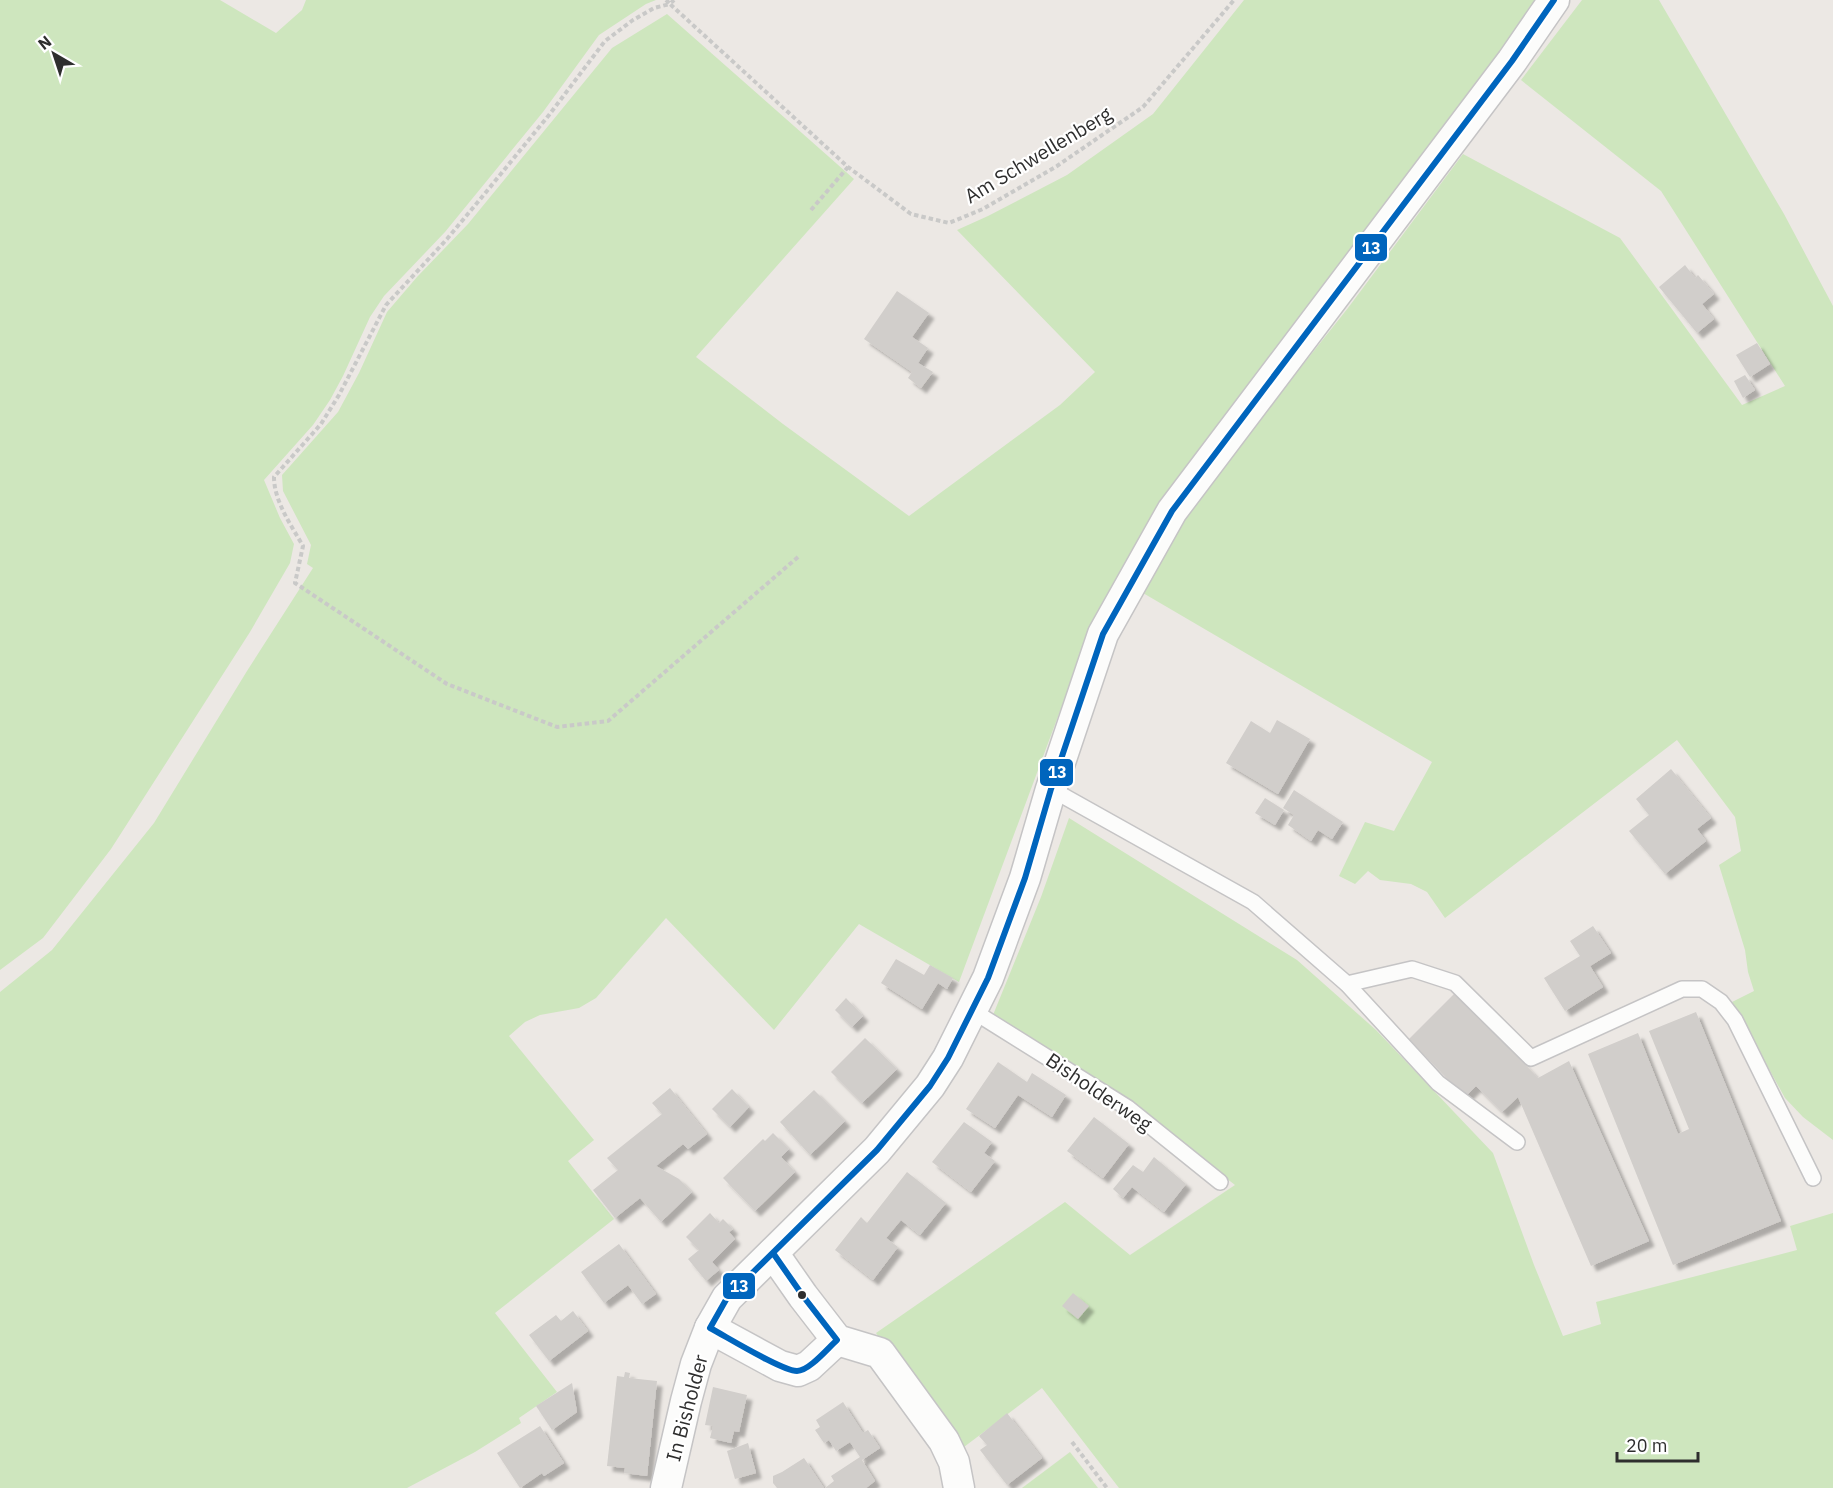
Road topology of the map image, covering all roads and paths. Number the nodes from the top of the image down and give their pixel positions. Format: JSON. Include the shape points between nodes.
{"nodes":[{"id":1,"x":666,"y":0,"type":"edge"},
{"id":2,"x":674,"y":0,"type":"edge"},
{"id":3,"x":1234,"y":0,"type":"edge"},
{"id":4,"x":1554,"y":0,"type":"edge"},
{"id":5,"x":670,"y":4,"type":"junction"},
{"id":6,"x":848,"y":167,"type":"junction"},
{"id":7,"x":811,"y":210,"type":"dead end"},
{"id":8,"x":798,"y":557,"type":"dead end"},
{"id":9,"x":1051,"y":789,"type":"junction"},
{"id":10,"x":1347,"y":984,"type":"junction"},
{"id":11,"x":973,"y":1011,"type":"junction"},
{"id":12,"x":1517,"y":1142,"type":"dead end"},
{"id":13,"x":1813,"y":1178,"type":"dead end"},
{"id":14,"x":1220,"y":1182,"type":"dead end"},
{"id":15,"x":773,"y":1252,"type":"junction"},
{"id":16,"x":710,"y":1328,"type":"junction"},
{"id":17,"x":837,"y":1340,"type":"junction"},
{"id":18,"x":1072,"y":1442,"type":"dead end"},
{"id":19,"x":666,"y":1488,"type":"edge"},
{"id":20,"x":959,"y":1488,"type":"edge"},
{"id":21,"x":1107,"y":1488,"type":"edge"}],
"edges":[{"from":1,"to":5,"type":"path","name":"Am Schwellenberg"},
{"from":2,"to":5,"type":"path"},
{"from":3,"to":6,"type":"path","name":"Am Schwellenberg","via":[[1143,107],[1057,166],[983,209],[949,223],[911,214]]},
{"from":4,"to":9,"type":"street","via":[[1172,511],[1103,634]]},
{"from":5,"to":6,"type":"path","name":"Am Schwellenberg"},
{"from":5,"to":8,"type":"path","via":[[654,8],[605,41],[482,197],[386,305],[321,424],[274,477],[274,488],[303,546],[295,583],[447,684],[557,727],[608,721]]},
{"from":6,"to":7,"type":"path"},
{"from":9,"to":10,"type":"lane","via":[[1253,902]]},
{"from":9,"to":11,"type":"street","via":[[1025,878]]},
{"from":10,"to":12,"type":"lane","via":[[1438,1083]]},
{"from":10,"to":13,"type":"lane","via":[[1412,969],[1455,982],[1531,1058],[1682,989],[1702,989],[1721,1002],[1735,1020]]},
{"from":11,"to":14,"type":"lane","name":"Bisholderweg","via":[[1128,1108]]},
{"from":11,"to":15,"type":"street","via":[[930,1086],[877,1150]]},
{"from":15,"to":16,"type":"street","name":"In Bisholder","via":[[727,1298]]},
{"from":15,"to":17,"type":"street"},
{"from":16,"to":17,"type":"street","name":"In Bisholder","via":[[780,1366],[798,1371]]},
{"from":16,"to":19,"type":"street","name":"In Bisholder","via":[[688,1391]]},
{"from":17,"to":20,"type":"street","via":[[880,1353],[944,1441],[954,1462]]},
{"from":18,"to":21,"type":"path"}]}
